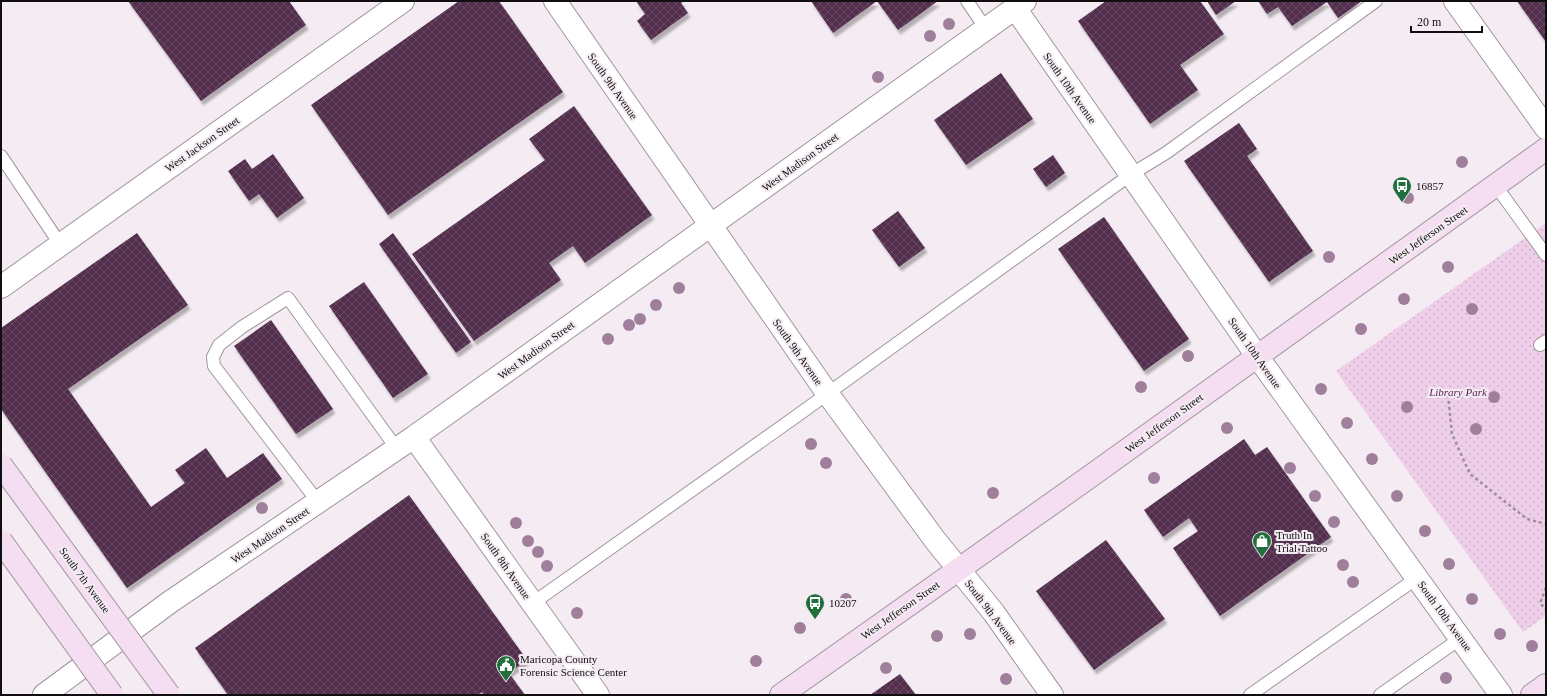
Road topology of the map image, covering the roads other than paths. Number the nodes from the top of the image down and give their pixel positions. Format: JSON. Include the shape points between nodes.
{"nodes":[{"id":1,"x":403,"y":1,"type":"edge"},
{"id":2,"x":555,"y":1,"type":"edge"},
{"id":3,"x":967,"y":1,"type":"edge"},
{"id":4,"x":1376,"y":1,"type":"edge"},
{"id":5,"x":1455,"y":1,"type":"edge"},
{"id":6,"x":1020,"y":4,"type":"edge"},
{"id":7,"x":986,"y":29,"type":"junction"},
{"id":8,"x":1546,"y":128,"type":"edge"},
{"id":9,"x":1546,"y":149,"type":"edge"},
{"id":10,"x":1,"y":156,"type":"edge"},
{"id":11,"x":1130,"y":176,"type":"junction"},
{"id":12,"x":1496,"y":186,"type":"junction"},
{"id":13,"x":710,"y":226,"type":"junction"},
{"id":14,"x":60,"y":244,"type":"junction"},
{"id":15,"x":1546,"y":255,"type":"edge"},
{"id":16,"x":1,"y":287,"type":"edge"},
{"id":17,"x":1257,"y":356,"type":"junction"},
{"id":18,"x":827,"y":393,"type":"junction"},
{"id":19,"x":406,"y":443,"type":"junction"},
{"id":20,"x":1,"y":465,"type":"edge"},
{"id":21,"x":318,"y":502,"type":"junction"},
{"id":22,"x":1,"y":541,"type":"edge"},
{"id":23,"x":958,"y":569,"type":"junction"},
{"id":24,"x":1417,"y":578,"type":"junction"},
{"id":25,"x":533,"y":603,"type":"junction"},
{"id":26,"x":1461,"y":638,"type":"junction"},
{"id":27,"x":1546,"y":685,"type":"edge"},
{"id":28,"x":1254,"y":694,"type":"edge"},
{"id":29,"x":44,"y":695,"type":"edge"},
{"id":30,"x":112,"y":695,"type":"edge"},
{"id":31,"x":169,"y":695,"type":"edge"},
{"id":32,"x":598,"y":695,"type":"edge"},
{"id":33,"x":781,"y":695,"type":"edge"},
{"id":34,"x":1052,"y":695,"type":"edge"},
{"id":35,"x":1380,"y":695,"type":"edge"},
{"id":36,"x":1501,"y":695,"type":"edge"},
{"id":37,"x":1532,"y":695,"type":"edge"}],
"edges":[{"from":1,"to":14,"type":"street","name":"West Jackson Street"},
{"from":2,"to":13,"type":"street","name":"South 9th Avenue"},
{"from":3,"to":7,"type":"lane"},
{"from":4,"to":11,"type":"lane","via":[[1166,153]]},
{"from":5,"to":8,"type":"street"},
{"from":6,"to":7,"type":"street","name":"West Madison Street"},
{"from":6,"to":11,"type":"street","name":"South 10th Avenue"},
{"from":7,"to":13,"type":"street","name":"West Madison Street"},
{"from":9,"to":12,"type":"main road","name":"West Jefferson Street"},
{"from":10,"to":14,"type":"lane"},
{"from":11,"to":17,"type":"street","name":"South 10th Avenue"},
{"from":11,"to":18,"type":"lane"},
{"from":12,"to":15,"type":"lane"},
{"from":12,"to":17,"type":"main road","name":"West Jefferson Street"},
{"from":13,"to":18,"type":"street","name":"South 9th Avenue"},
{"from":13,"to":19,"type":"street","name":"West Madison Street"},
{"from":14,"to":16,"type":"street","name":"West Jackson Street"},
{"from":17,"to":23,"type":"main road","name":"West Jefferson Street"},
{"from":17,"to":24,"type":"street","name":"South 10th Avenue"},
{"from":18,"to":23,"type":"street","name":"South 9th Avenue"},
{"from":18,"to":25,"type":"lane"},
{"from":19,"to":21,"type":"street","name":"West Madison Street"},
{"from":19,"to":21,"type":"lane","via":[[288,298],[242,327],[219,345],[213,357],[214,366]]},
{"from":19,"to":25,"type":"street","name":"South 8th Avenue"},
{"from":20,"to":31,"type":"main road","name":"South 7th Avenue","bridge":true},
{"from":21,"to":29,"type":"street","name":"West Madison Street","via":[[170,602]]},
{"from":22,"to":30,"type":"main road","bridge":true},
{"from":23,"to":33,"type":"main road","name":"West Jefferson Street"},
{"from":23,"to":34,"type":"street","name":"South 9th Avenue","via":[[994,613]]},
{"from":24,"to":26,"type":"street","name":"South 10th Avenue"},
{"from":24,"to":28,"type":"lane"},
{"from":25,"to":32,"type":"street","name":"South 8th Avenue"},
{"from":26,"to":35,"type":"lane"},
{"from":26,"to":36,"type":"street","name":"South 10th Avenue"},
{"from":27,"to":37,"type":"main road"}]}
